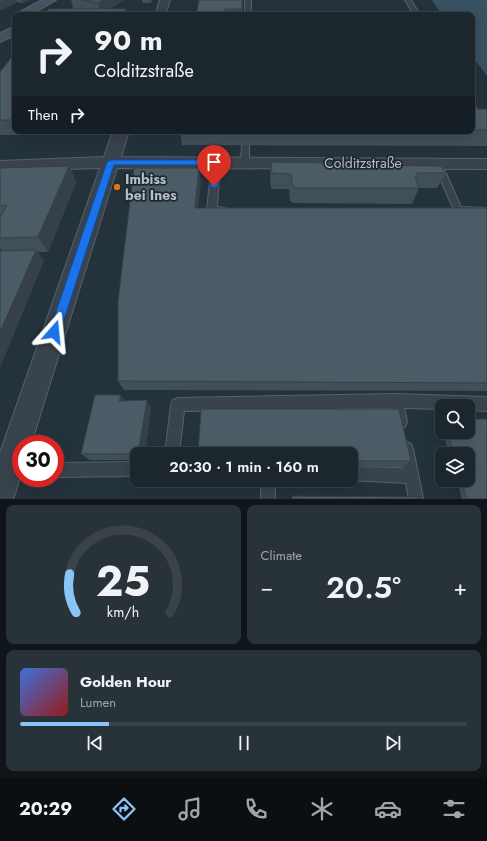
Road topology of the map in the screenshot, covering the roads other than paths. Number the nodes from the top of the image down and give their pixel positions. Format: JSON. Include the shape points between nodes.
{"nodes":[{"id":1,"x":165,"y":0,"type":"edge"},
{"id":2,"x":248,"y":0,"type":"edge"},
{"id":3,"x":408,"y":0,"type":"edge"},
{"id":4,"x":56,"y":2,"type":"edge"},
{"id":5,"x":30,"y":12,"type":"edge"},
{"id":6,"x":44,"y":12,"type":"edge"},
{"id":7,"x":161,"y":12,"type":"edge"},
{"id":8,"x":248,"y":12,"type":"edge"},
{"id":9,"x":415,"y":12,"type":"edge"},
{"id":10,"x":12,"y":21,"type":"edge"},
{"id":11,"x":0,"y":27,"type":"edge"},
{"id":12,"x":12,"y":32,"type":"edge"},
{"id":13,"x":0,"y":38,"type":"edge"},
{"id":14,"x":120,"y":134,"type":"edge"},
{"id":15,"x":245,"y":145,"type":"dead end"},
{"id":16,"x":111,"y":162,"type":"junction"},
{"id":17,"x":216,"y":162,"type":"junction"},
{"id":18,"x":244,"y":162,"type":"junction"},
{"id":19,"x":437,"y":163,"type":"junction"},
{"id":20,"x":487,"y":164,"type":"edge"},
{"id":21,"x":0,"y":166,"type":"edge"},
{"id":22,"x":228,"y":210,"type":"edge"},
{"id":23,"x":487,"y":211,"type":"edge"},
{"id":24,"x":396,"y":401,"type":"junction"},
{"id":25,"x":487,"y":404,"type":"edge"},
{"id":26,"x":25,"y":435,"type":"edge"},
{"id":27,"x":173,"y":447,"type":"edge"},
{"id":28,"x":130,"y":469,"type":"edge"},
{"id":29,"x":64,"y":470,"type":"edge"},
{"id":30,"x":12,"y":473,"type":"edge"},
{"id":31,"x":358,"y":474,"type":"edge"},
{"id":32,"x":412,"y":476,"type":"junction"},
{"id":33,"x":268,"y":487,"type":"edge"},
{"id":34,"x":0,"y":495,"type":"edge"},
{"id":35,"x":268,"y":499,"type":"edge"},
{"id":36,"x":416,"y":499,"type":"edge"}],
"edges":[{"from":1,"to":7,"type":"street"},
{"from":2,"to":8,"type":"lane"},
{"from":3,"to":9,"type":"lane"},
{"from":4,"to":5,"type":"street"},
{"from":4,"to":6,"type":"street"},
{"from":10,"to":11,"type":"street"},
{"from":12,"to":13,"type":"street"},
{"from":14,"to":16,"type":"street"},
{"from":15,"to":18,"type":"lane"},
{"from":16,"to":17,"type":"street","name":"Colditzstraße"},
{"from":16,"to":21,"type":"street","name":"Colditzstraße"},
{"from":16,"to":26,"type":"street"},
{"from":17,"to":18,"type":"street","name":"Colditzstraße"},
{"from":17,"to":22,"type":"lane","via":[[212,210]]},
{"from":18,"to":19,"type":"street","name":"Colditzstraße"},
{"from":19,"to":20,"type":"street","name":"Colditzstraße"},
{"from":19,"to":23,"type":"lane","via":[[454,210]]},
{"from":24,"to":25,"type":"lane"},
{"from":24,"to":27,"type":"lane","via":[[178,405]]},
{"from":24,"to":32,"type":"lane"},
{"from":28,"to":29,"type":"lane"},
{"from":30,"to":34,"type":"street"},
{"from":31,"to":32,"type":"lane"},
{"from":32,"to":36,"type":"lane"},
{"from":33,"to":35,"type":"lane"}]}
